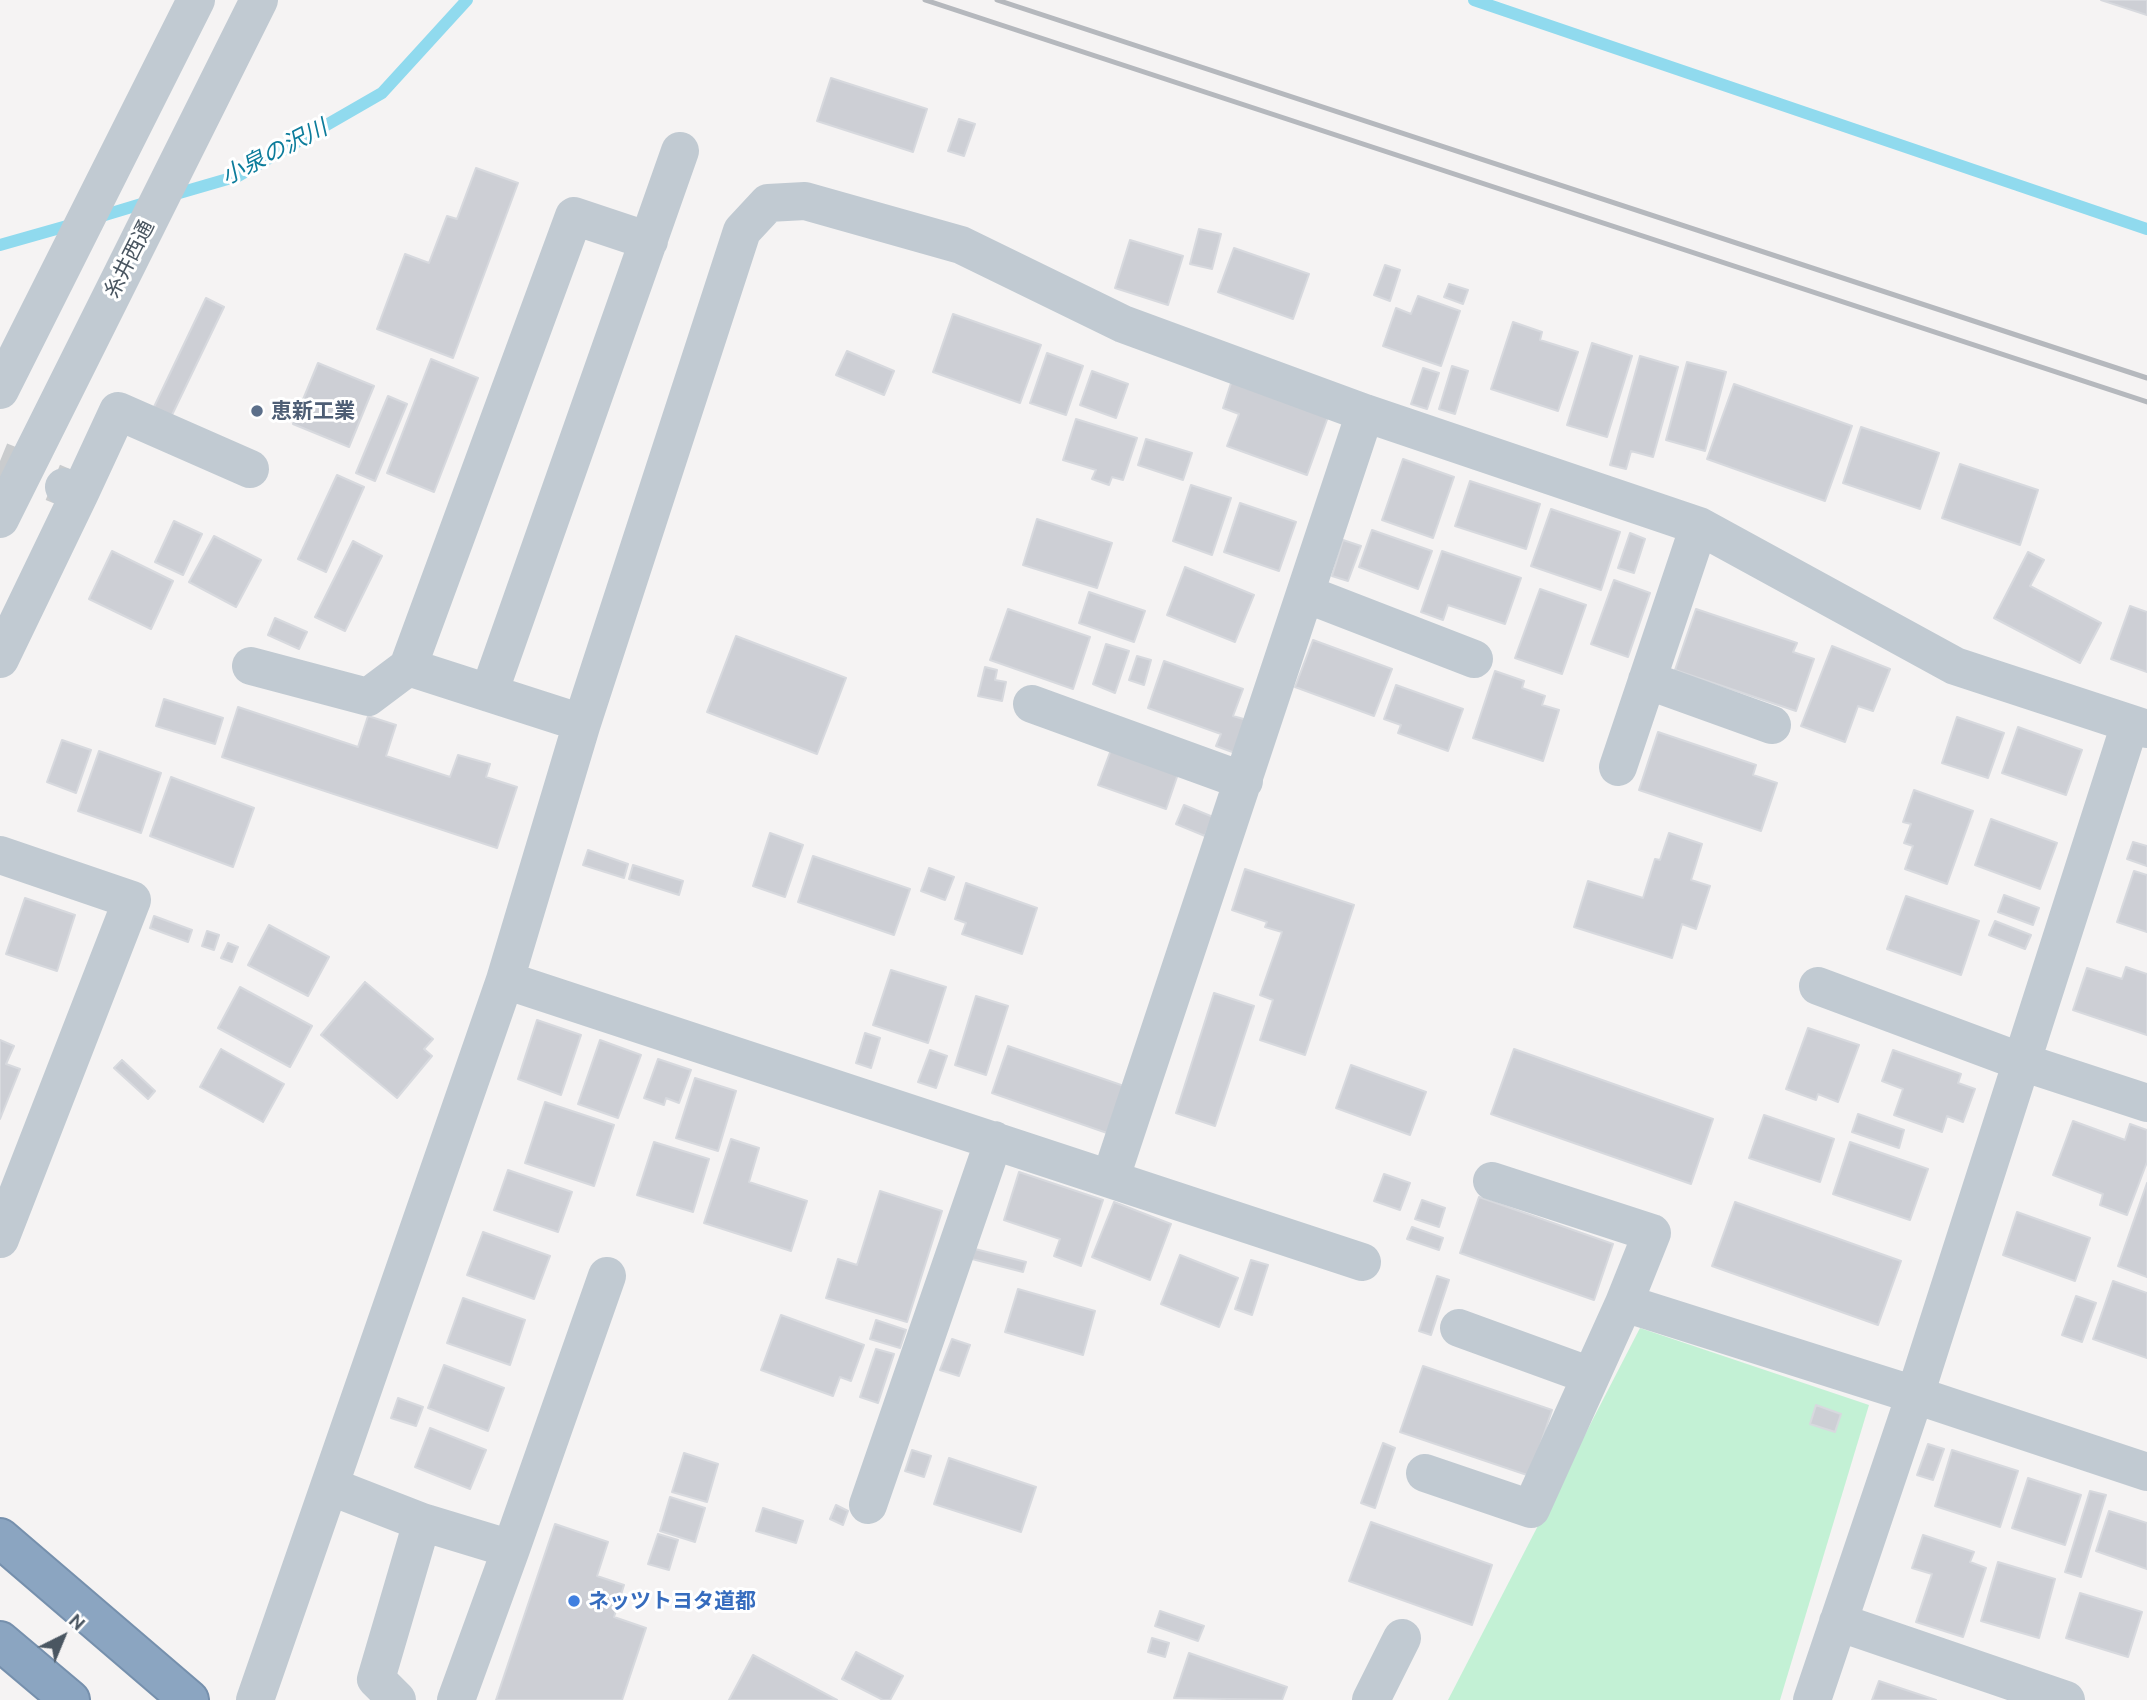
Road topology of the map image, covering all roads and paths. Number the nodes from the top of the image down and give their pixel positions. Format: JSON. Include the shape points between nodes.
{"nodes":[{"id":1,"x":196,"y":0,"type":"edge"},
{"id":2,"x":259,"y":0,"type":"edge"},
{"id":3,"x":680,"y":151,"type":"dead end"},
{"id":4,"x":649,"y":241,"type":"junction"},
{"id":5,"x":0,"y":390,"type":"edge"},
{"id":6,"x":1365,"y":413,"type":"junction"},
{"id":7,"x":250,"y":469,"type":"dead end"},
{"id":8,"x":0,"y":519,"type":"edge"},
{"id":9,"x":1699,"y":526,"type":"junction"},
{"id":10,"x":1306,"y":594,"type":"junction"},
{"id":11,"x":0,"y":659,"type":"edge"},
{"id":12,"x":1474,"y":659,"type":"dead end"},
{"id":13,"x":251,"y":666,"type":"dead end"},
{"id":14,"x":408,"y":667,"type":"junction"},
{"id":15,"x":1647,"y":680,"type":"junction"},
{"id":16,"x":489,"y":693,"type":"junction"},
{"id":17,"x":1032,"y":704,"type":"dead end"},
{"id":18,"x":582,"y":723,"type":"junction"},
{"id":19,"x":1772,"y":725,"type":"dead end"},
{"id":20,"x":2139,"y":726,"type":"edge"},
{"id":21,"x":1618,"y":767,"type":"dead end"},
{"id":22,"x":1244,"y":781,"type":"junction"},
{"id":23,"x":0,"y":855,"type":"edge"},
{"id":24,"x":505,"y":980,"type":"junction"},
{"id":25,"x":1818,"y":986,"type":"dead end"},
{"id":26,"x":2022,"y":1062,"type":"junction"},
{"id":27,"x":2147,"y":1103,"type":"edge"},
{"id":28,"x":995,"y":1140,"type":"junction"},
{"id":29,"x":1111,"y":1177,"type":"junction"},
{"id":30,"x":1492,"y":1181,"type":"dead end"},
{"id":31,"x":0,"y":1239,"type":"edge"},
{"id":32,"x":1362,"y":1262,"type":"dead end"},
{"id":33,"x":607,"y":1276,"type":"dead end"},
{"id":34,"x":1624,"y":1303,"type":"junction"},
{"id":35,"x":1460,"y":1328,"type":"dead end"},
{"id":36,"x":1591,"y":1376,"type":"junction"},
{"id":37,"x":1915,"y":1395,"type":"junction"},
{"id":38,"x":2147,"y":1472,"type":"edge"},
{"id":39,"x":1425,"y":1473,"type":"dead end"},
{"id":40,"x":332,"y":1487,"type":"junction"},
{"id":41,"x":868,"y":1505,"type":"dead end"},
{"id":42,"x":422,"y":1522,"type":"junction"},
{"id":43,"x":0,"y":1538,"type":"edge"},
{"id":44,"x":511,"y":1549,"type":"junction"},
{"id":45,"x":1838,"y":1622,"type":"junction"},
{"id":46,"x":1402,"y":1638,"type":"dead end"},
{"id":47,"x":0,"y":1641,"type":"edge"},
{"id":48,"x":70,"y":1700,"type":"edge"},
{"id":49,"x":190,"y":1700,"type":"edge"},
{"id":50,"x":256,"y":1700,"type":"edge"},
{"id":51,"x":397,"y":1700,"type":"edge"},
{"id":52,"x":456,"y":1700,"type":"edge"},
{"id":53,"x":1371,"y":1700,"type":"edge"},
{"id":54,"x":1812,"y":1700,"type":"edge"},
{"id":55,"x":2066,"y":1700,"type":"edge"}],
"edges":[{"from":1,"to":5,"type":"street"},
{"from":2,"to":8,"type":"street","name":"糸井西通"},
{"from":3,"to":4,"type":"street"},
{"from":4,"to":14,"type":"street","via":[[574,215]]},
{"from":4,"to":16,"type":"street"},
{"from":6,"to":9,"type":"street"},
{"from":6,"to":10,"type":"street"},
{"from":6,"to":18,"type":"street","via":[[1123,324],[961,245],[804,201],[768,203],[742,231]]},
{"from":7,"to":11,"type":"street","via":[[118,411],[72,490]]},
{"from":9,"to":15,"type":"street"},
{"from":9,"to":20,"type":"street","via":[[1955,666]]},
{"from":10,"to":12,"type":"street"},
{"from":10,"to":22,"type":"street"},
{"from":13,"to":14,"type":"street","via":[[368,697]]},
{"from":14,"to":16,"type":"street"},
{"from":15,"to":19,"type":"street"},
{"from":15,"to":21,"type":"street"},
{"from":16,"to":18,"type":"street"},
{"from":17,"to":22,"type":"street"},
{"from":18,"to":24,"type":"street"},
{"from":20,"to":26,"type":"street"},
{"from":22,"to":29,"type":"street"},
{"from":23,"to":31,"type":"street","via":[[132,900]]},
{"from":24,"to":28,"type":"street"},
{"from":24,"to":40,"type":"street"},
{"from":25,"to":26,"type":"street"},
{"from":26,"to":27,"type":"street"},
{"from":26,"to":37,"type":"street"},
{"from":28,"to":29,"type":"street"},
{"from":28,"to":41,"type":"street"},
{"from":29,"to":32,"type":"street"},
{"from":30,"to":34,"type":"street","via":[[1652,1233]]},
{"from":33,"to":44,"type":"street"},
{"from":34,"to":36,"type":"street"},
{"from":34,"to":37,"type":"street"},
{"from":35,"to":36,"type":"street"},
{"from":36,"to":39,"type":"street","via":[[1531,1509]]},
{"from":37,"to":38,"type":"street"},
{"from":37,"to":45,"type":"street"},
{"from":40,"to":42,"type":"street"},
{"from":40,"to":50,"type":"street"},
{"from":42,"to":44,"type":"street"},
{"from":42,"to":51,"type":"street","via":[[376,1679]]},
{"from":43,"to":49,"type":"highway"},
{"from":44,"to":52,"type":"street"},
{"from":45,"to":54,"type":"street"},
{"from":45,"to":55,"type":"street"},
{"from":46,"to":53,"type":"street"},
{"from":47,"to":48,"type":"highway"}]}
